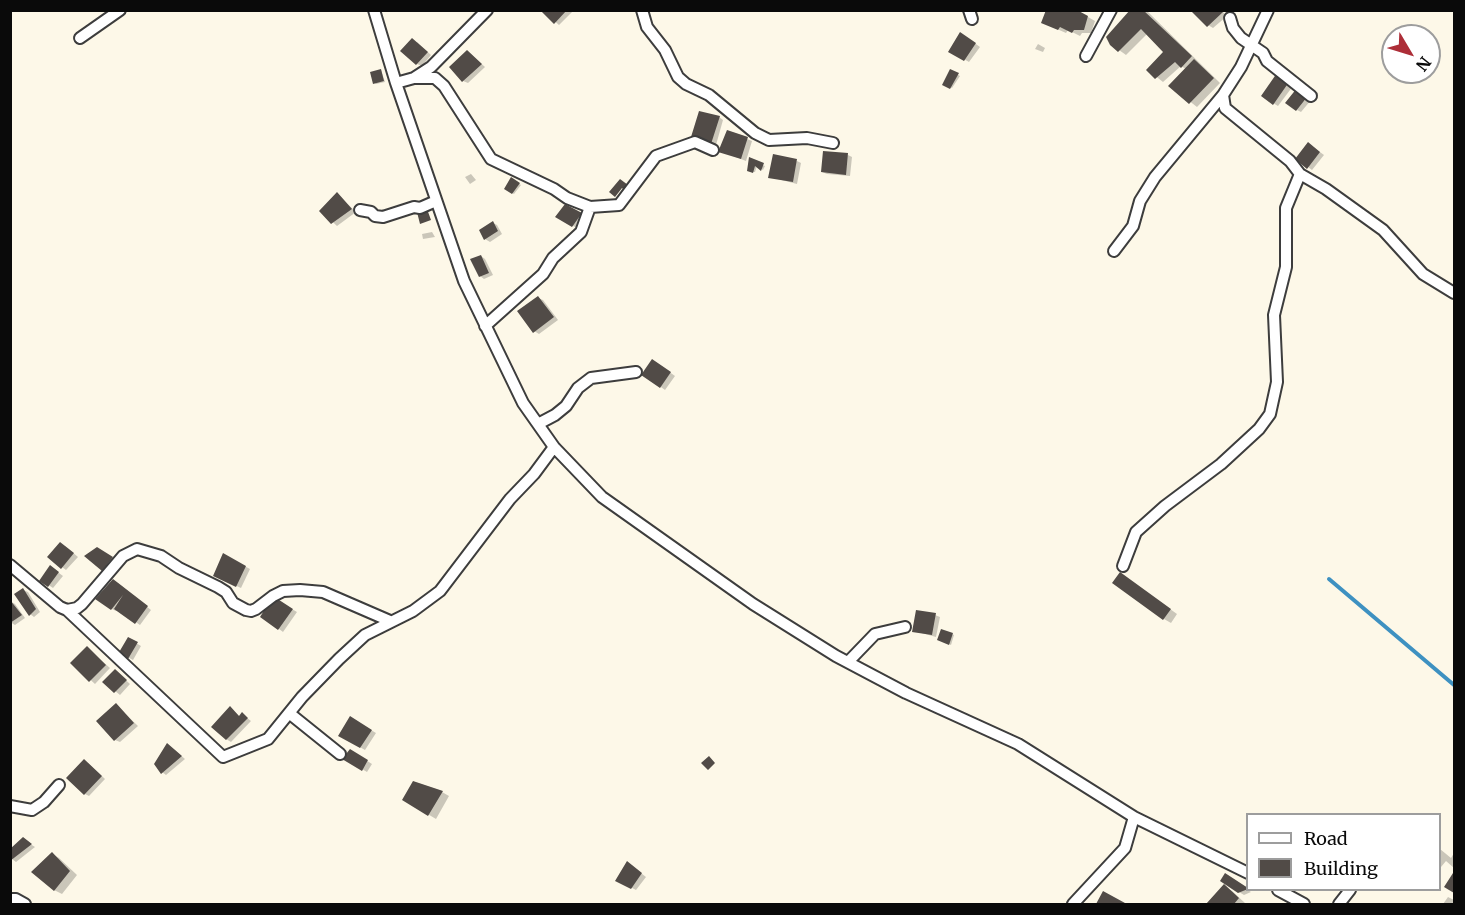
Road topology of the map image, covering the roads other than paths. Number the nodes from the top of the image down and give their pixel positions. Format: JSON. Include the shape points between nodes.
{"nodes":[{"id":1,"x":120,"y":10,"type":"edge"},
{"id":2,"x":374,"y":10,"type":"edge"},
{"id":3,"x":487,"y":10,"type":"edge"},
{"id":4,"x":642,"y":10,"type":"edge"},
{"id":5,"x":1111,"y":10,"type":"edge"},
{"id":6,"x":1268,"y":10,"type":"edge"},
{"id":7,"x":1230,"y":18,"type":"dead end"},
{"id":8,"x":80,"y":39,"type":"dead end"},
{"id":9,"x":1252,"y":45,"type":"junction"},
{"id":10,"x":1086,"y":56,"type":"dead end"},
{"id":11,"x":414,"y":78,"type":"junction"},
{"id":12,"x":396,"y":82,"type":"junction"},
{"id":13,"x":1223,"y":95,"type":"junction"},
{"id":14,"x":1311,"y":96,"type":"dead end"},
{"id":15,"x":833,"y":142,"type":"dead end"},
{"id":16,"x":713,"y":150,"type":"dead end"},
{"id":17,"x":1300,"y":174,"type":"junction"},
{"id":18,"x":436,"y":201,"type":"junction"},
{"id":19,"x":590,"y":207,"type":"junction"},
{"id":20,"x":360,"y":210,"type":"dead end"},
{"id":21,"x":1114,"y":250,"type":"dead end"},
{"id":22,"x":1455,"y":292,"type":"edge"},
{"id":23,"x":485,"y":326,"type":"junction"},
{"id":24,"x":636,"y":372,"type":"dead end"},
{"id":25,"x":538,"y":424,"type":"junction"},
{"id":26,"x":554,"y":447,"type":"junction"},
{"id":27,"x":10,"y":566,"type":"edge"},
{"id":28,"x":1123,"y":566,"type":"dead end"},
{"id":29,"x":67,"y":610,"type":"junction"},
{"id":30,"x":390,"y":621,"type":"junction"},
{"id":31,"x":905,"y":627,"type":"dead end"},
{"id":32,"x":848,"y":662,"type":"junction"},
{"id":33,"x":289,"y":713,"type":"junction"},
{"id":34,"x":340,"y":754,"type":"dead end"},
{"id":35,"x":59,"y":785,"type":"dead end"},
{"id":36,"x":10,"y":806,"type":"edge"},
{"id":37,"x":1134,"y":817,"type":"junction"},
{"id":38,"x":1246,"y":872,"type":"edge"},
{"id":39,"x":1279,"y":891,"type":"edge"},
{"id":40,"x":1349,"y":891,"type":"edge"},
{"id":41,"x":10,"y":899,"type":"edge"},
{"id":42,"x":1292,"y":901,"type":"edge"},
{"id":43,"x":25,"y":904,"type":"edge"},
{"id":44,"x":1073,"y":904,"type":"edge"},
{"id":45,"x":1304,"y":904,"type":"edge"},
{"id":46,"x":1339,"y":904,"type":"edge"}],
"edges":[{"from":1,"to":8,"type":"street"},
{"from":2,"to":12,"type":"street"},
{"from":3,"to":11,"type":"street","via":[[431,67]]},
{"from":4,"to":15,"type":"street","via":[[647,27],[665,50],[678,77],[710,95],[755,133],[770,140],[807,138]]},
{"from":5,"to":10,"type":"street"},
{"from":6,"to":9,"type":"street"},
{"from":7,"to":9,"type":"street","via":[[1241,38]]},
{"from":9,"to":13,"type":"street"},
{"from":9,"to":14,"type":"street"},
{"from":11,"to":12,"type":"street"},
{"from":11,"to":19,"type":"street","via":[[435,78],[444,86],[491,159]]},
{"from":12,"to":18,"type":"street"},
{"from":13,"to":17,"type":"street","via":[[1225,108],[1290,161]]},
{"from":13,"to":21,"type":"street","via":[[1155,177],[1140,201],[1133,226]]},
{"from":16,"to":19,"type":"street","via":[[695,142],[656,156],[619,205]]},
{"from":17,"to":22,"type":"street","via":[[1383,230],[1423,274]]},
{"from":17,"to":28,"type":"street","via":[[1286,208],[1286,267],[1274,315],[1277,382],[1270,414],[1221,464],[1136,532]]},
{"from":18,"to":20,"type":"street","via":[[383,217]]},
{"from":18,"to":23,"type":"street","via":[[464,281]]},
{"from":19,"to":23,"type":"street","via":[[581,232]]},
{"from":23,"to":25,"type":"street","via":[[523,403]]},
{"from":24,"to":25,"type":"street","via":[[591,378],[578,388],[566,406]]},
{"from":25,"to":26,"type":"street"},
{"from":26,"to":30,"type":"street","via":[[440,591],[413,611]]},
{"from":26,"to":32,"type":"street","via":[[602,497],[753,604]]},
{"from":27,"to":29,"type":"street"},
{"from":29,"to":30,"type":"street","via":[[82,604],[123,556],[137,549],[161,556],[218,587],[246,610],[256,609],[283,591],[311,591]]},
{"from":29,"to":33,"type":"street","via":[[223,757],[268,739]]},
{"from":30,"to":33,"type":"street","via":[[365,635]]},
{"from":31,"to":32,"type":"street","via":[[874,634]]},
{"from":32,"to":37,"type":"street","via":[[1018,744]]},
{"from":33,"to":34,"type":"street"},
{"from":35,"to":36,"type":"street","via":[[32,810]]},
{"from":37,"to":38,"type":"street"},
{"from":37,"to":44,"type":"street","via":[[1125,849]]},
{"from":39,"to":42,"type":"street"},
{"from":40,"to":46,"type":"street"},
{"from":41,"to":43,"type":"street"},
{"from":42,"to":45,"type":"street"}]}
